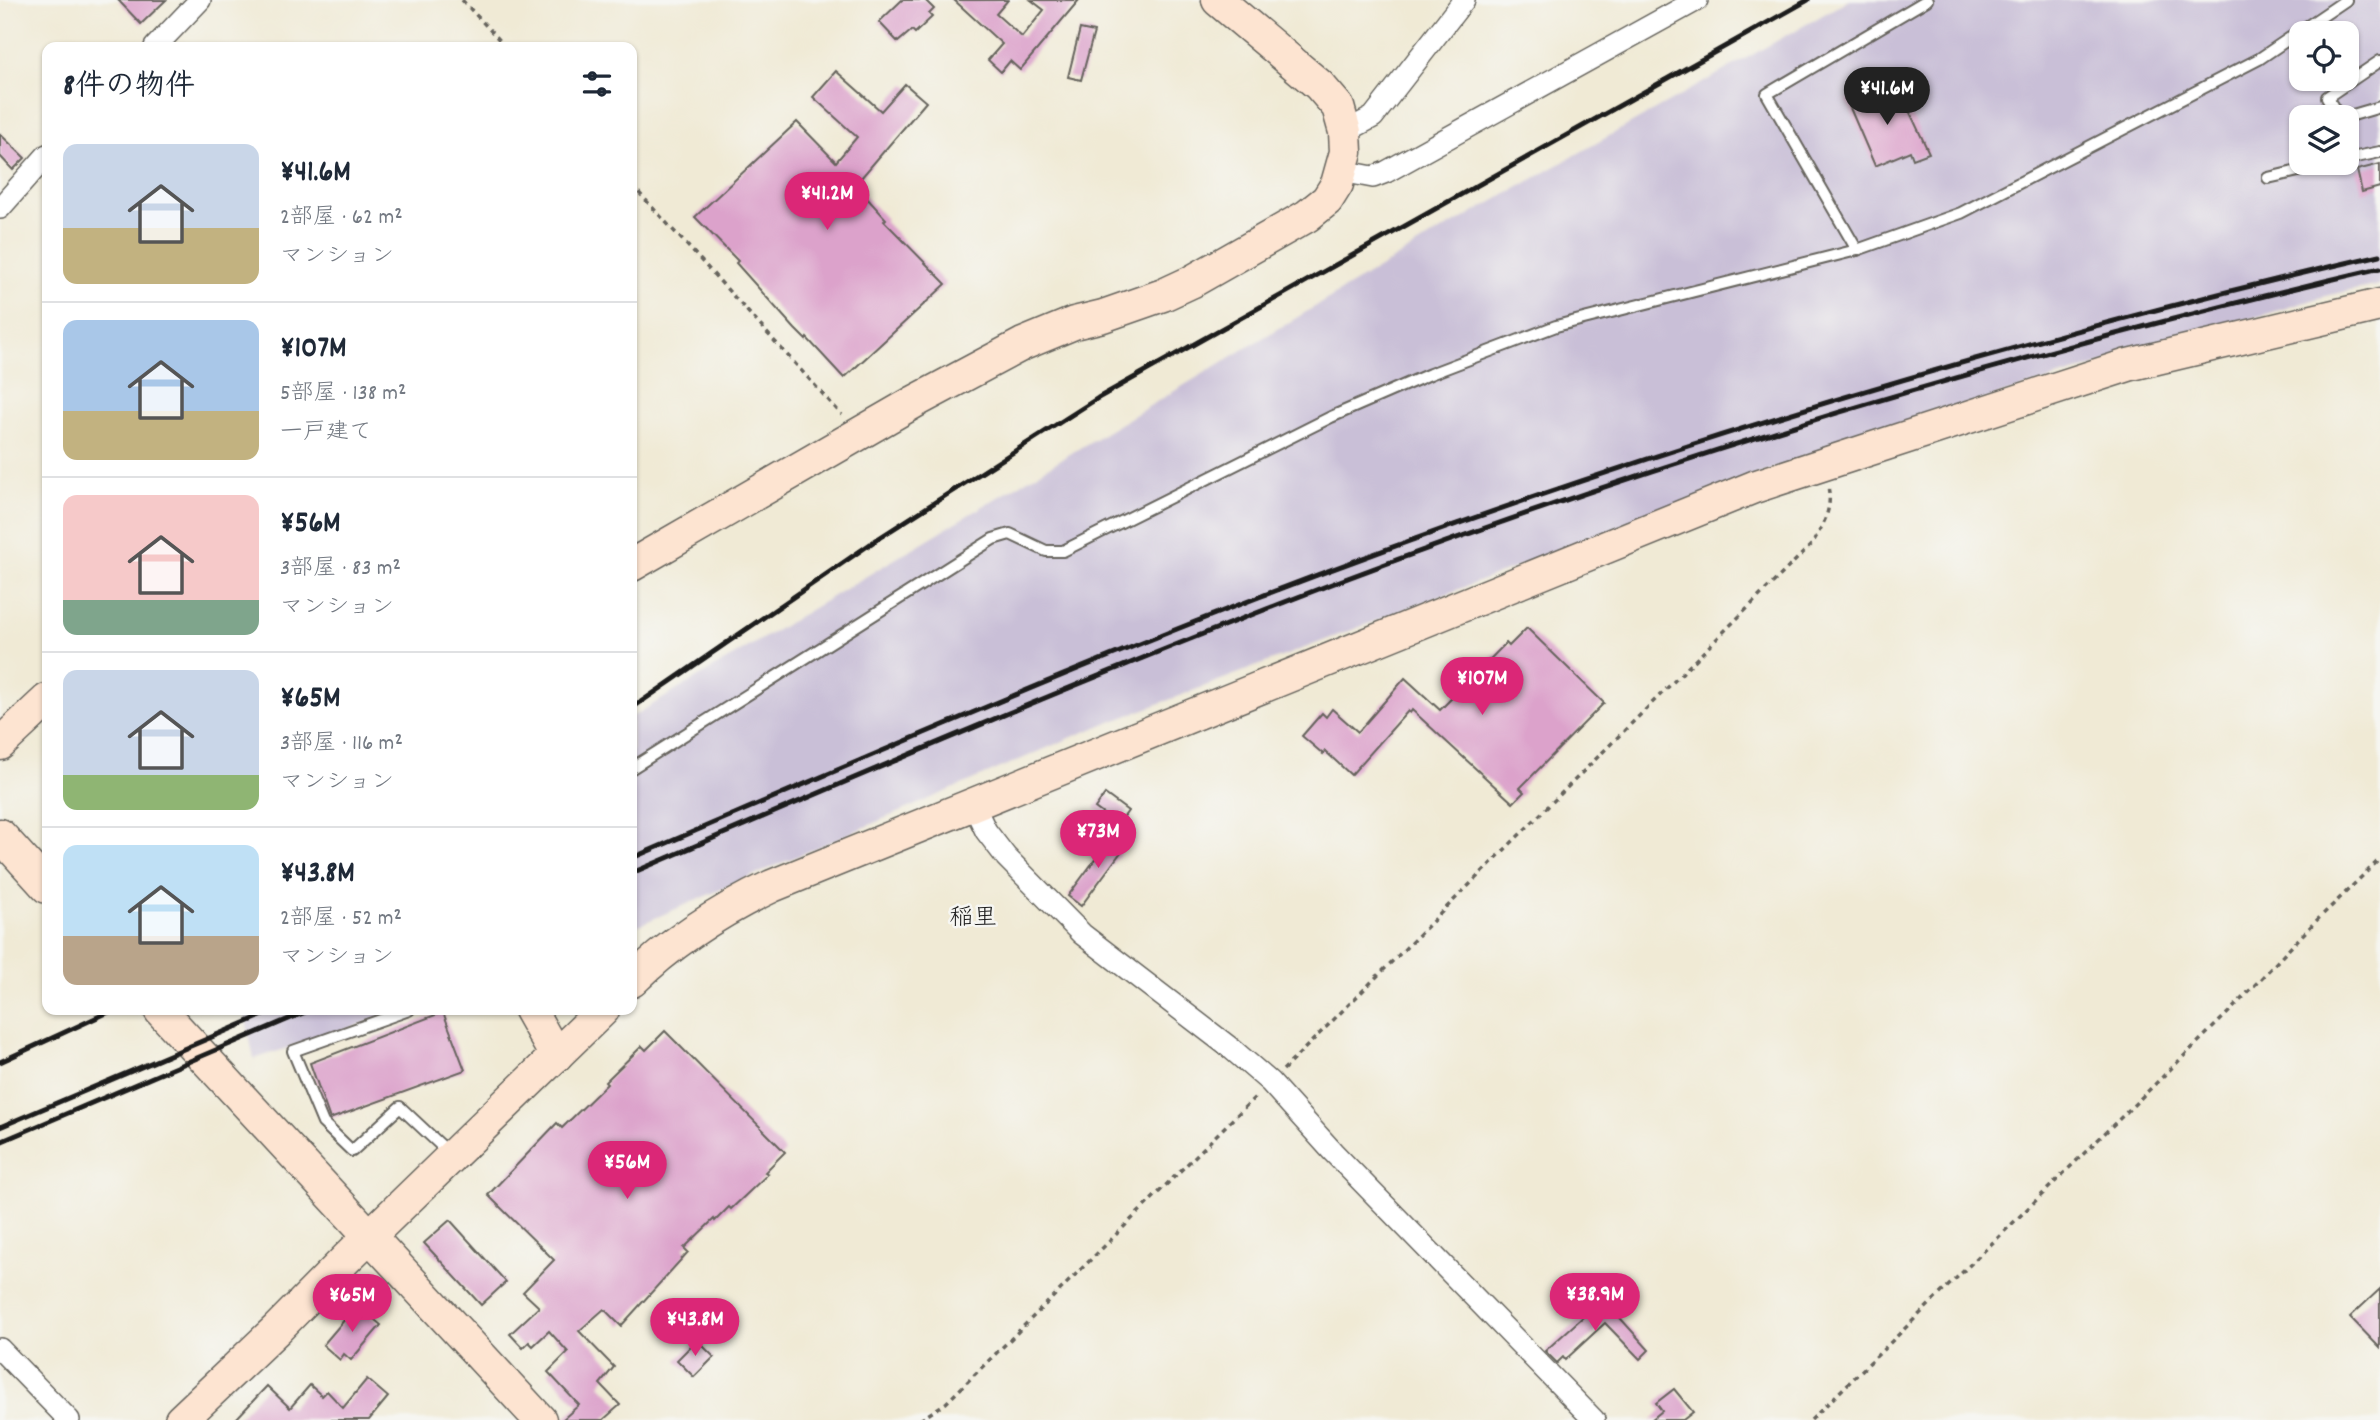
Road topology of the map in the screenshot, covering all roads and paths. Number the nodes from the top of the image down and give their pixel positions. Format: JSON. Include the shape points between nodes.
{"nodes":[{"id":1,"x":200,"y":0,"type":"edge"},
{"id":2,"x":462,"y":0,"type":"edge"},
{"id":3,"x":1217,"y":0,"type":"edge"},
{"id":4,"x":1464,"y":0,"type":"edge"},
{"id":5,"x":1697,"y":0,"type":"edge"},
{"id":6,"x":1927,"y":0,"type":"edge"},
{"id":7,"x":2341,"y":2,"type":"edge"},
{"id":8,"x":160,"y":42,"type":"edge"},
{"id":9,"x":501,"y":42,"type":"edge"},
{"id":10,"x":2380,"y":61,"type":"edge"},
{"id":11,"x":2332,"y":105,"type":"edge"},
{"id":12,"x":2380,"y":107,"type":"edge"},
{"id":13,"x":2359,"y":113,"type":"edge"},
{"id":14,"x":1345,"y":132,"type":"junction"},
{"id":15,"x":2380,"y":152,"type":"edge"},
{"id":16,"x":2359,"y":156,"type":"edge"},
{"id":17,"x":42,"y":161,"type":"edge"},
{"id":18,"x":1341,"y":171,"type":"junction"},
{"id":19,"x":2289,"y":173,"type":"edge"},
{"id":20,"x":2268,"y":178,"type":"dead end"},
{"id":21,"x":637,"y":190,"type":"edge"},
{"id":22,"x":0,"y":208,"type":"edge"},
{"id":23,"x":1857,"y":250,"type":"junction"},
{"id":24,"x":2380,"y":305,"type":"edge"},
{"id":25,"x":860,"y":435,"type":"junction"},
{"id":26,"x":1824,"y":464,"type":"junction"},
{"id":27,"x":637,"y":562,"type":"edge"},
{"id":28,"x":42,"y":705,"type":"edge"},
{"id":29,"x":0,"y":744,"type":"edge"},
{"id":30,"x":637,"y":765,"type":"edge"},
{"id":31,"x":972,"y":804,"type":"junction"},
{"id":32,"x":0,"y":835,"type":"edge"},
{"id":33,"x":2380,"y":859,"type":"edge"},
{"id":34,"x":42,"y":881,"type":"edge"},
{"id":35,"x":637,"y":977,"type":"edge"},
{"id":36,"x":165,"y":1015,"type":"edge"},
{"id":37,"x":395,"y":1015,"type":"edge"},
{"id":38,"x":528,"y":1015,"type":"edge"},
{"id":39,"x":598,"y":1015,"type":"edge"},
{"id":40,"x":556,"y":1056,"type":"junction"},
{"id":41,"x":1270,"y":1082,"type":"junction"},
{"id":42,"x":452,"y":1156,"type":"junction"},
{"id":43,"x":370,"y":1235,"type":"junction"},
{"id":44,"x":0,"y":1349,"type":"edge"},
{"id":45,"x":69,"y":1420,"type":"edge"},
{"id":46,"x":181,"y":1420,"type":"edge"},
{"id":47,"x":540,"y":1420,"type":"edge"},
{"id":48,"x":920,"y":1420,"type":"edge"},
{"id":49,"x":1594,"y":1420,"type":"edge"},
{"id":50,"x":1811,"y":1420,"type":"edge"}],
"edges":[{"from":1,"to":8,"type":"street"},
{"from":2,"to":9,"type":"path"},
{"from":3,"to":14,"type":"street","via":[[1319,85],[1338,107]]},
{"from":4,"to":14,"type":"street","via":[[1373,117]]},
{"from":5,"to":18,"type":"street","via":[[1385,173],[1373,177]]},
{"from":6,"to":23,"type":"lane","via":[[1767,94]]},
{"from":7,"to":23,"type":"lane","via":[[2259,60],[1973,206]]},
{"from":10,"to":11,"type":"lane","via":[[2327,97]]},
{"from":12,"to":13,"type":"lane"},
{"from":14,"to":18,"type":"street"},
{"from":15,"to":16,"type":"lane"},
{"from":17,"to":22,"type":"street"},
{"from":18,"to":25,"type":"street","via":[[1327,200],[1307,216],[1201,276],[1163,295],[1023,344]]},
{"from":19,"to":20,"type":"lane"},
{"from":21,"to":25,"type":"path"},
{"from":23,"to":30,"type":"lane","via":[[1556,326],[1331,417],[1063,551],[1046,551],[1010,534],[993,539]]},
{"from":24,"to":26,"type":"street","via":[[2128,365]]},
{"from":25,"to":27,"type":"street"},
{"from":26,"to":31,"type":"street","via":[[1754,487]]},
{"from":26,"to":41,"type":"path","via":[[1831,499],[1812,544]]},
{"from":28,"to":29,"type":"street"},
{"from":31,"to":35,"type":"street","via":[[749,898],[673,947]]},
{"from":31,"to":41,"type":"street","via":[[1006,857],[1082,934]]},
{"from":32,"to":34,"type":"street"},
{"from":33,"to":50,"type":"path"},
{"from":36,"to":43,"type":"street"},
{"from":37,"to":42,"type":"lane","via":[[293,1051],[323,1124],[352,1151],[400,1107]]},
{"from":38,"to":40,"type":"street"},
{"from":39,"to":40,"type":"street"},
{"from":40,"to":42,"type":"street"},
{"from":41,"to":48,"type":"path","via":[[946,1403]]},
{"from":41,"to":49,"type":"street"},
{"from":42,"to":43,"type":"street"},
{"from":43,"to":46,"type":"street"},
{"from":43,"to":47,"type":"street"},
{"from":44,"to":45,"type":"street"}]}
